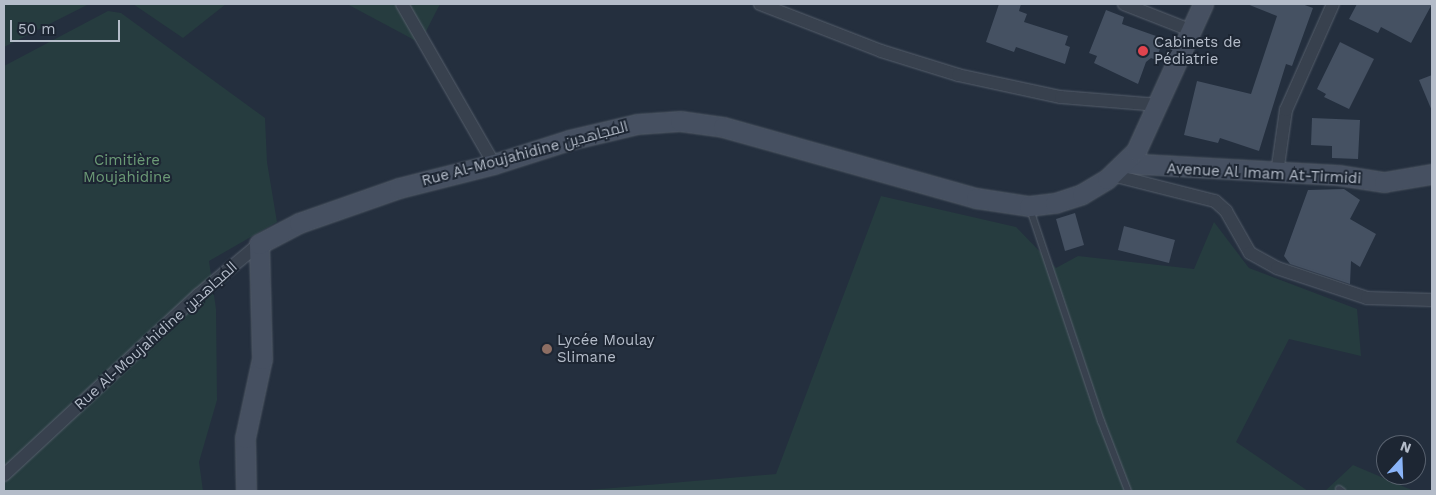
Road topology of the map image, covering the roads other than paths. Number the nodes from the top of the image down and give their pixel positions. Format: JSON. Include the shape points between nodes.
{"nodes":[{"id":1,"x":402,"y":4,"type":"edge"},
{"id":2,"x":760,"y":4,"type":"edge"},
{"id":3,"x":1124,"y":4,"type":"edge"},
{"id":4,"x":1203,"y":4,"type":"edge"},
{"id":5,"x":1333,"y":4,"type":"edge"},
{"id":6,"x":1190,"y":30,"type":"junction"},
{"id":7,"x":1159,"y":105,"type":"junction"},
{"id":8,"x":494,"y":164,"type":"junction"},
{"id":9,"x":1118,"y":169,"type":"junction"},
{"id":10,"x":1277,"y":173,"type":"junction"},
{"id":11,"x":1432,"y":174,"type":"edge"},
{"id":12,"x":1029,"y":206,"type":"junction"},
{"id":13,"x":259,"y":244,"type":"junction"},
{"id":14,"x":1432,"y":300,"type":"edge"},
{"id":15,"x":4,"y":475,"type":"edge"},
{"id":16,"x":246,"y":491,"type":"edge"},
{"id":17,"x":1128,"y":491,"type":"edge"}],
"edges":[{"from":1,"to":8,"type":"street"},
{"from":2,"to":7,"type":"street","via":[[882,51],[958,75],[1061,97]]},
{"from":3,"to":6,"type":"street"},
{"from":4,"to":6,"type":"street","name":"Rue Al-Moujahidine المجاهدين"},
{"from":5,"to":10,"type":"street","via":[[1286,110]]},
{"from":6,"to":7,"type":"street","name":"Rue Al-Moujahidine المجاهدين"},
{"from":7,"to":9,"type":"street","name":"Rue Al-Moujahidine المجاهدين","via":[[1136,151]]},
{"from":8,"to":12,"type":"street","name":"Rue Al-Moujahidine المجاهدين","via":[[606,130],[680,121],[741,132],[976,198]]},
{"from":8,"to":13,"type":"street","name":"Rue Al-Moujahidine المجاهدين","via":[[355,202],[299,223]]},
{"from":9,"to":10,"type":"street","name":"Avenue Al Imam At-Tirmidi"},
{"from":9,"to":12,"type":"street","name":"Rue Al-Moujahidine المجاهدين","via":[[1068,199]]},
{"from":9,"to":14,"type":"street","via":[[1215,201],[1226,211],[1250,253],[1277,268],[1367,298]]},
{"from":10,"to":11,"type":"street","name":"Avenue Al Imam At-Tirmidi","via":[[1350,176],[1384,182]]},
{"from":12,"to":17,"type":"lane","via":[[1097,412]]},
{"from":13,"to":15,"type":"street","name":"Rue Al-Moujahidine المجاهدين","via":[[198,295]]},
{"from":13,"to":16,"type":"street","via":[[262,354],[246,438]]}]}
